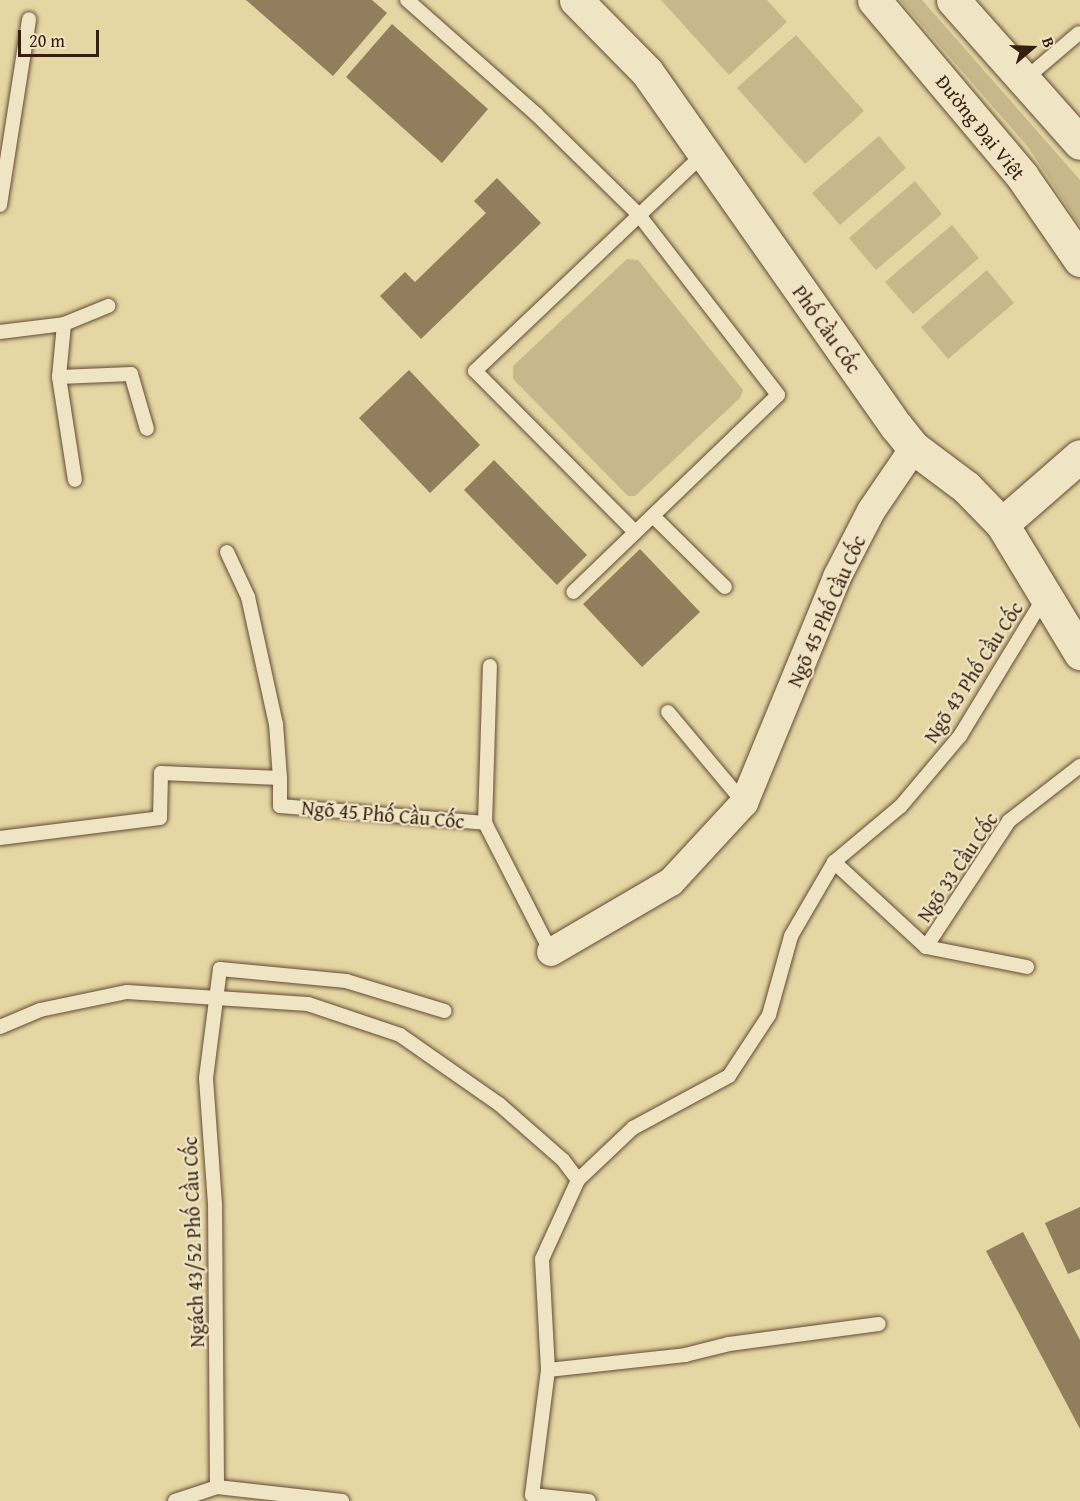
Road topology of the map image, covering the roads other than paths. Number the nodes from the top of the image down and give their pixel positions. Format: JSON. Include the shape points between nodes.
{"nodes":[{"id":1,"x":407,"y":0,"type":"edge"},
{"id":2,"x":576,"y":0,"type":"edge"},
{"id":3,"x":874,"y":0,"type":"edge"},
{"id":4,"x":953,"y":0,"type":"edge"},
{"id":5,"x":29,"y":19,"type":"dead end"},
{"id":6,"x":1079,"y":33,"type":"edge"},
{"id":7,"x":1024,"y":81,"type":"junction"},
{"id":8,"x":1080,"y":143,"type":"edge"},
{"id":9,"x":706,"y":152,"type":"junction"},
{"id":10,"x":0,"y":205,"type":"edge"},
{"id":11,"x":639,"y":215,"type":"junction"},
{"id":12,"x":1080,"y":260,"type":"edge"},
{"id":13,"x":108,"y":306,"type":"dead end"},
{"id":14,"x":64,"y":324,"type":"junction"},
{"id":15,"x":0,"y":332,"type":"edge"},
{"id":16,"x":59,"y":377,"type":"junction"},
{"id":17,"x":147,"y":429,"type":"dead end"},
{"id":18,"x":914,"y":448,"type":"junction"},
{"id":19,"x":1080,"y":456,"type":"edge"},
{"id":20,"x":75,"y":480,"type":"dead end"},
{"id":21,"x":653,"y":516,"type":"junction"},
{"id":22,"x":1002,"y":524,"type":"junction"},
{"id":23,"x":636,"y":532,"type":"junction"},
{"id":24,"x":227,"y":552,"type":"dead end"},
{"id":25,"x":725,"y":587,"type":"dead end"},
{"id":26,"x":573,"y":592,"type":"dead end"},
{"id":27,"x":1045,"y":596,"type":"junction"},
{"id":28,"x":1080,"y":652,"type":"edge"},
{"id":29,"x":490,"y":666,"type":"dead end"},
{"id":30,"x":668,"y":712,"type":"dead end"},
{"id":31,"x":1080,"y":766,"type":"edge"},
{"id":32,"x":279,"y":778,"type":"junction"},
{"id":33,"x":744,"y":803,"type":"junction"},
{"id":34,"x":485,"y":823,"type":"junction"},
{"id":35,"x":0,"y":838,"type":"edge"},
{"id":36,"x":834,"y":862,"type":"junction"},
{"id":37,"x":926,"y":947,"type":"junction"},
{"id":38,"x":551,"y":952,"type":"joint"},
{"id":39,"x":1027,"y":967,"type":"dead end"},
{"id":40,"x":214,"y":996,"type":"junction"},
{"id":41,"x":445,"y":1011,"type":"dead end"},
{"id":42,"x":0,"y":1027,"type":"edge"},
{"id":43,"x":578,"y":1180,"type":"junction"},
{"id":44,"x":879,"y":1324,"type":"dead end"},
{"id":45,"x":548,"y":1370,"type":"junction"},
{"id":46,"x":217,"y":1487,"type":"junction"},
{"id":47,"x":526,"y":1498,"type":"edge"},
{"id":48,"x":175,"y":1501,"type":"edge"},
{"id":49,"x":342,"y":1501,"type":"edge"},
{"id":50,"x":589,"y":1501,"type":"edge"}],
"edges":[{"from":1,"to":11,"type":"lane","via":[[536,114]]},
{"from":2,"to":9,"type":"street","name":"Phố Cầu Cốc","via":[[647,72]]},
{"from":3,"to":12,"type":"street","name":"Đường Đại Việt","via":[[1015,167]]},
{"from":4,"to":7,"type":"street"},
{"from":5,"to":10,"type":"lane"},
{"from":6,"to":7,"type":"lane"},
{"from":7,"to":8,"type":"street"},
{"from":9,"to":11,"type":"lane"},
{"from":9,"to":18,"type":"street","name":"Phố Cầu Cốc"},
{"from":11,"to":21,"type":"lane","via":[[778,395]]},
{"from":11,"to":23,"type":"lane","via":[[475,371]]},
{"from":13,"to":14,"type":"lane"},
{"from":14,"to":15,"type":"lane"},
{"from":14,"to":16,"type":"lane"},
{"from":16,"to":17,"type":"lane","via":[[131,374]]},
{"from":16,"to":20,"type":"lane"},
{"from":18,"to":22,"type":"street","name":"Phố Cầu Cốc","via":[[966,487]]},
{"from":18,"to":33,"type":"street","name":"Ngõ 45 Phố Cầu Cốc","via":[[871,510],[837,577]]},
{"from":19,"to":22,"type":"street"},
{"from":21,"to":23,"type":"lane"},
{"from":21,"to":25,"type":"lane"},
{"from":22,"to":27,"type":"street","name":"Phố Cầu Cốc"},
{"from":23,"to":26,"type":"lane"},
{"from":24,"to":32,"type":"lane","via":[[248,597],[276,724]]},
{"from":27,"to":28,"type":"street","name":"Phố Cầu Cốc"},
{"from":27,"to":36,"type":"lane","name":"Ngõ 43 Phố Cầu Cốc","via":[[960,736],[901,806]]},
{"from":29,"to":34,"type":"lane"},
{"from":30,"to":33,"type":"lane"},
{"from":31,"to":37,"type":"lane","name":"Ngõ 33 Cầu Cốc","via":[[1009,821]]},
{"from":32,"to":34,"type":"lane","name":"Ngõ 45 Phố Cầu Cốc","via":[[280,806]]},
{"from":32,"to":35,"type":"lane","name":"Ngõ 45 Phố Cầu Cốc","via":[[161,773],[160,818]]},
{"from":33,"to":38,"type":"street","name":"Ngõ 45 Phố Cầu Cốc","via":[[671,882]]},
{"from":34,"to":38,"type":"lane","name":"Ngõ 45 Phố Cầu Cốc"},
{"from":36,"to":37,"type":"lane"},
{"from":36,"to":43,"type":"lane","name":"Ngõ 43 Phố Cầu Cốc","via":[[790,936],[769,1015],[729,1077],[633,1128]]},
{"from":37,"to":39,"type":"lane"},
{"from":40,"to":41,"type":"lane","name":"Ngách 43/52 Phố Cầu Cốc","via":[[220,969],[346,981]]},
{"from":40,"to":42,"type":"lane","via":[[127,992],[40,1010]]},
{"from":40,"to":43,"type":"lane","via":[[308,1004],[400,1035],[499,1104],[563,1160]]},
{"from":40,"to":46,"type":"lane","name":"Ngách 43/52 Phố Cầu Cốc","via":[[206,1078],[215,1204]]},
{"from":43,"to":45,"type":"lane","name":"Ngõ 43 Phố Cầu Cốc","via":[[542,1259]]},
{"from":44,"to":45,"type":"lane","via":[[729,1344],[685,1355]]},
{"from":45,"to":47,"type":"lane","name":"Ngõ 43 Phố Cầu Cốc"},
{"from":46,"to":48,"type":"lane"},
{"from":46,"to":49,"type":"lane"},
{"from":47,"to":50,"type":"lane"}]}
